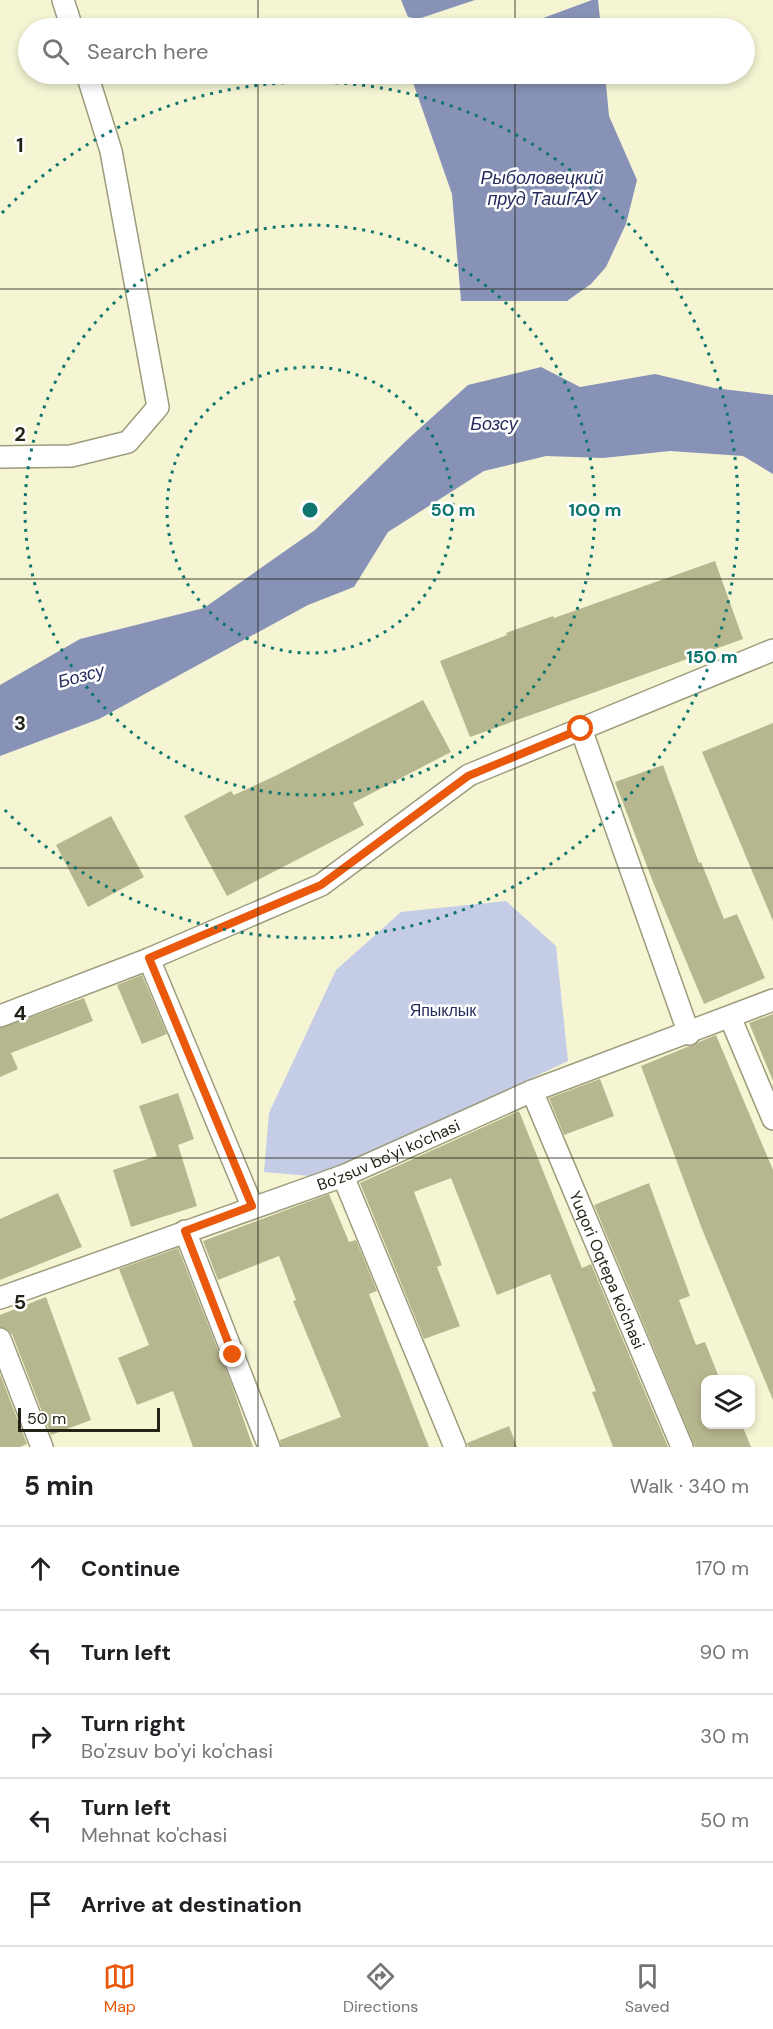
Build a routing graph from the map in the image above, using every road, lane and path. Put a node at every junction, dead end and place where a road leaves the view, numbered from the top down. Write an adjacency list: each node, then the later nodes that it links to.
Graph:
1 (63, 0): 2 (street)
2 (69, 18)
3 (90, 84): 4 (street)
4 (0, 457)
5 (773, 650): 6 (street)
6 (581, 729): 7 (street); 11 (street)
7 (149, 958): 9 (street); 15 (street)
8 (773, 1000): 10 (street, Bo'zsuv bo'yi ko'chasi)
9 (0, 1016)
10 (730, 1017): 11 (street, Bo'zsuv bo'yi ko'chasi); 13 (street)
11 (689, 1034): 12 (street, Bo'zsuv bo'yi ko'chasi)
12 (532, 1091): 14 (street, Bo'zsuv bo'yi ko'chasi); 22 (street, Yuqori Oqtepa ko'chasi)
13 (773, 1119)
14 (342, 1176): 15 (street, Bo'zsuv bo'yi ko'chasi); 21 (street)
15 (252, 1206): 16 (street, Bo'zsuv bo'yi ko'chasi)
16 (185, 1231): 17 (street, Bo'zsuv bo'yi ko'chasi); 20 (street)
17 (0, 1298)
18 (0, 1339): 19 (street)
19 (42, 1447)
20 (269, 1447)
21 (454, 1447)
22 (682, 1447)

